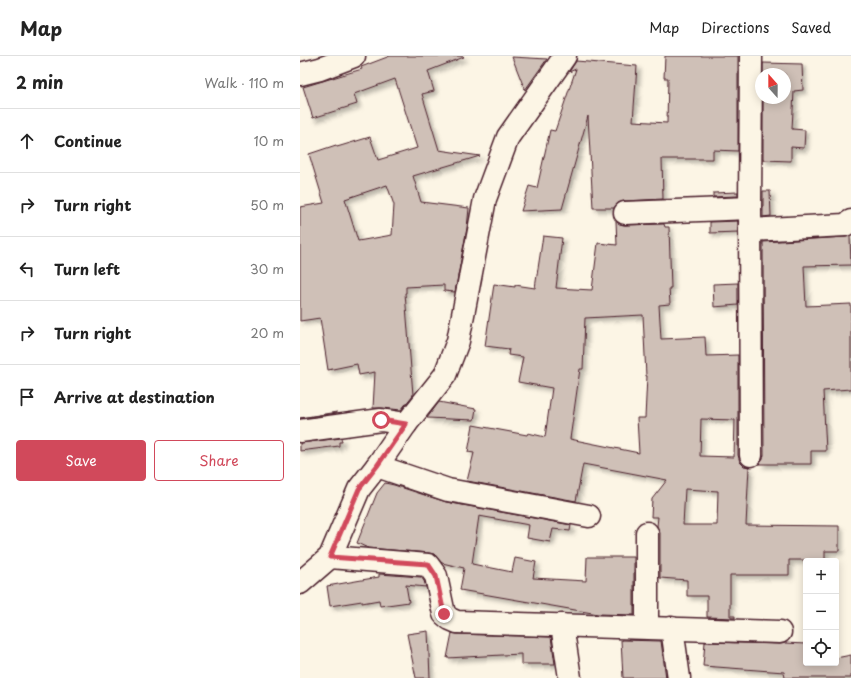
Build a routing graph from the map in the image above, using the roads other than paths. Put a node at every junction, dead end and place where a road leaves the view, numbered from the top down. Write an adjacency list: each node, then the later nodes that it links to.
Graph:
1 (354, 56): 4 (street)
2 (565, 56): 9 (street)
3 (752, 56): 5 (street)
4 (312, 66)
5 (750, 208): 6 (street); 8 (street)
6 (625, 213)
7 (851, 221): 8 (street)
8 (750, 230): 11 (street)
9 (406, 424): 10 (street); 12 (street)
10 (300, 431)
11 (751, 455)
12 (377, 466): 13 (street); 15 (street)
13 (589, 516)
14 (647, 533): 18 (street)
15 (330, 557): 16 (street); 17 (street)
16 (300, 583)
17 (562, 624): 18 (street); 21 (street)
18 (647, 627): 19 (street)
19 (672, 628): 20 (street); 22 (street)
20 (780, 632)
21 (570, 678)
22 (679, 678)

